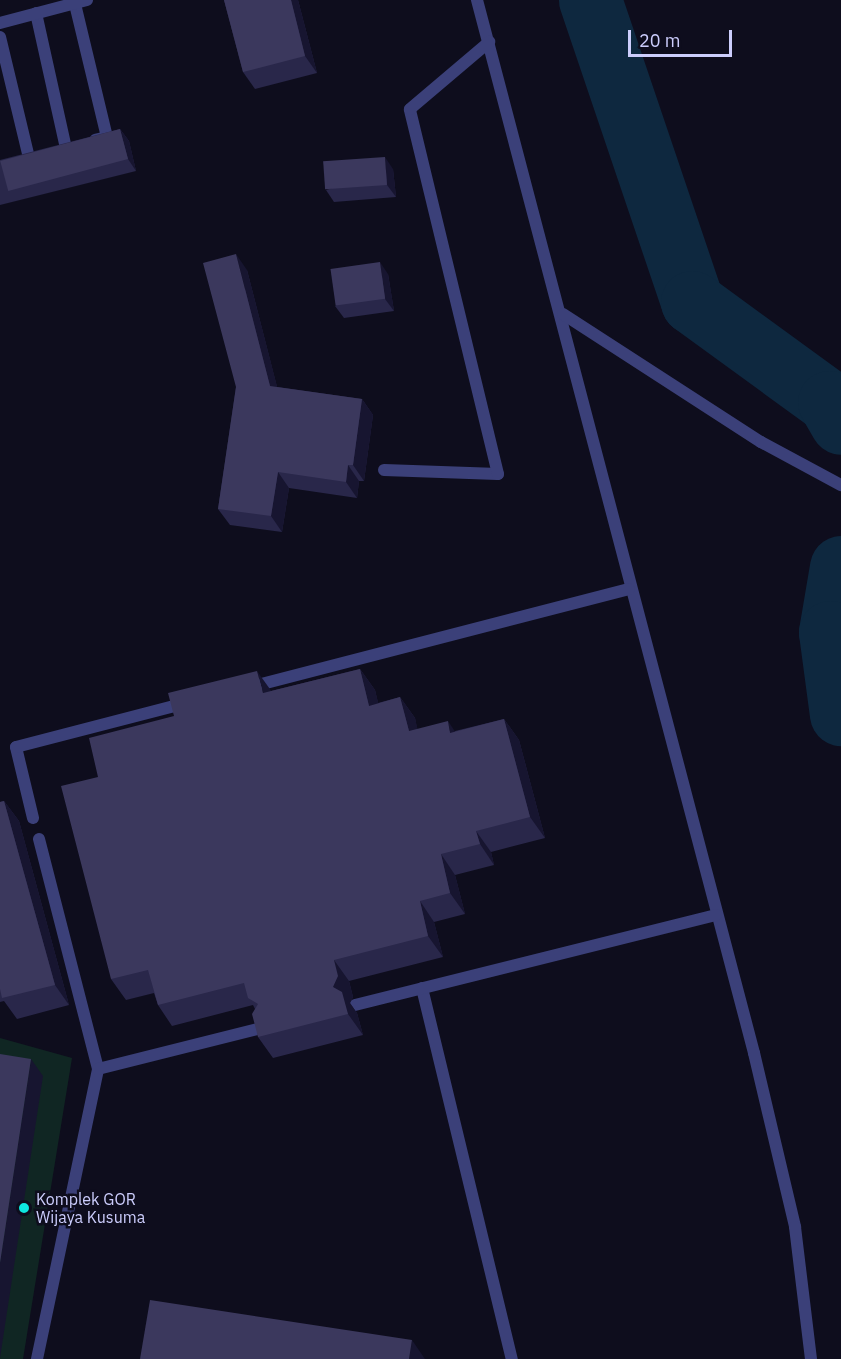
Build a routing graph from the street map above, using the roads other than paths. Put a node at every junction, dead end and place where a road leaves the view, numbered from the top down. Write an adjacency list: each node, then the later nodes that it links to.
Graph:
1 (477, 0): 6 (lane)
2 (81, 2): 3 (lane); 7 (lane)
3 (36, 14): 4 (lane); 7 (lane)
4 (0, 23)
5 (0, 37): 8 (lane)
6 (489, 42): 10 (lane); 11 (lane)
7 (66, 148): 8 (lane)
8 (29, 158): 9 (lane)
9 (10, 163)
10 (563, 314): 12 (lane); 13 (lane)
11 (384, 470)
12 (841, 485)
13 (629, 589): 14 (lane); 18 (lane)
14 (236, 690)
15 (201, 699): 16 (lane)
16 (33, 818)
17 (39, 839): 22 (lane)
18 (716, 915): 19 (lane); 25 (lane)
19 (422, 988): 20 (lane); 24 (lane)
20 (355, 1005)
21 (264, 1027): 22 (lane)
22 (98, 1069): 23 (lane)
23 (37, 1359)
24 (512, 1359)
25 (811, 1359)

